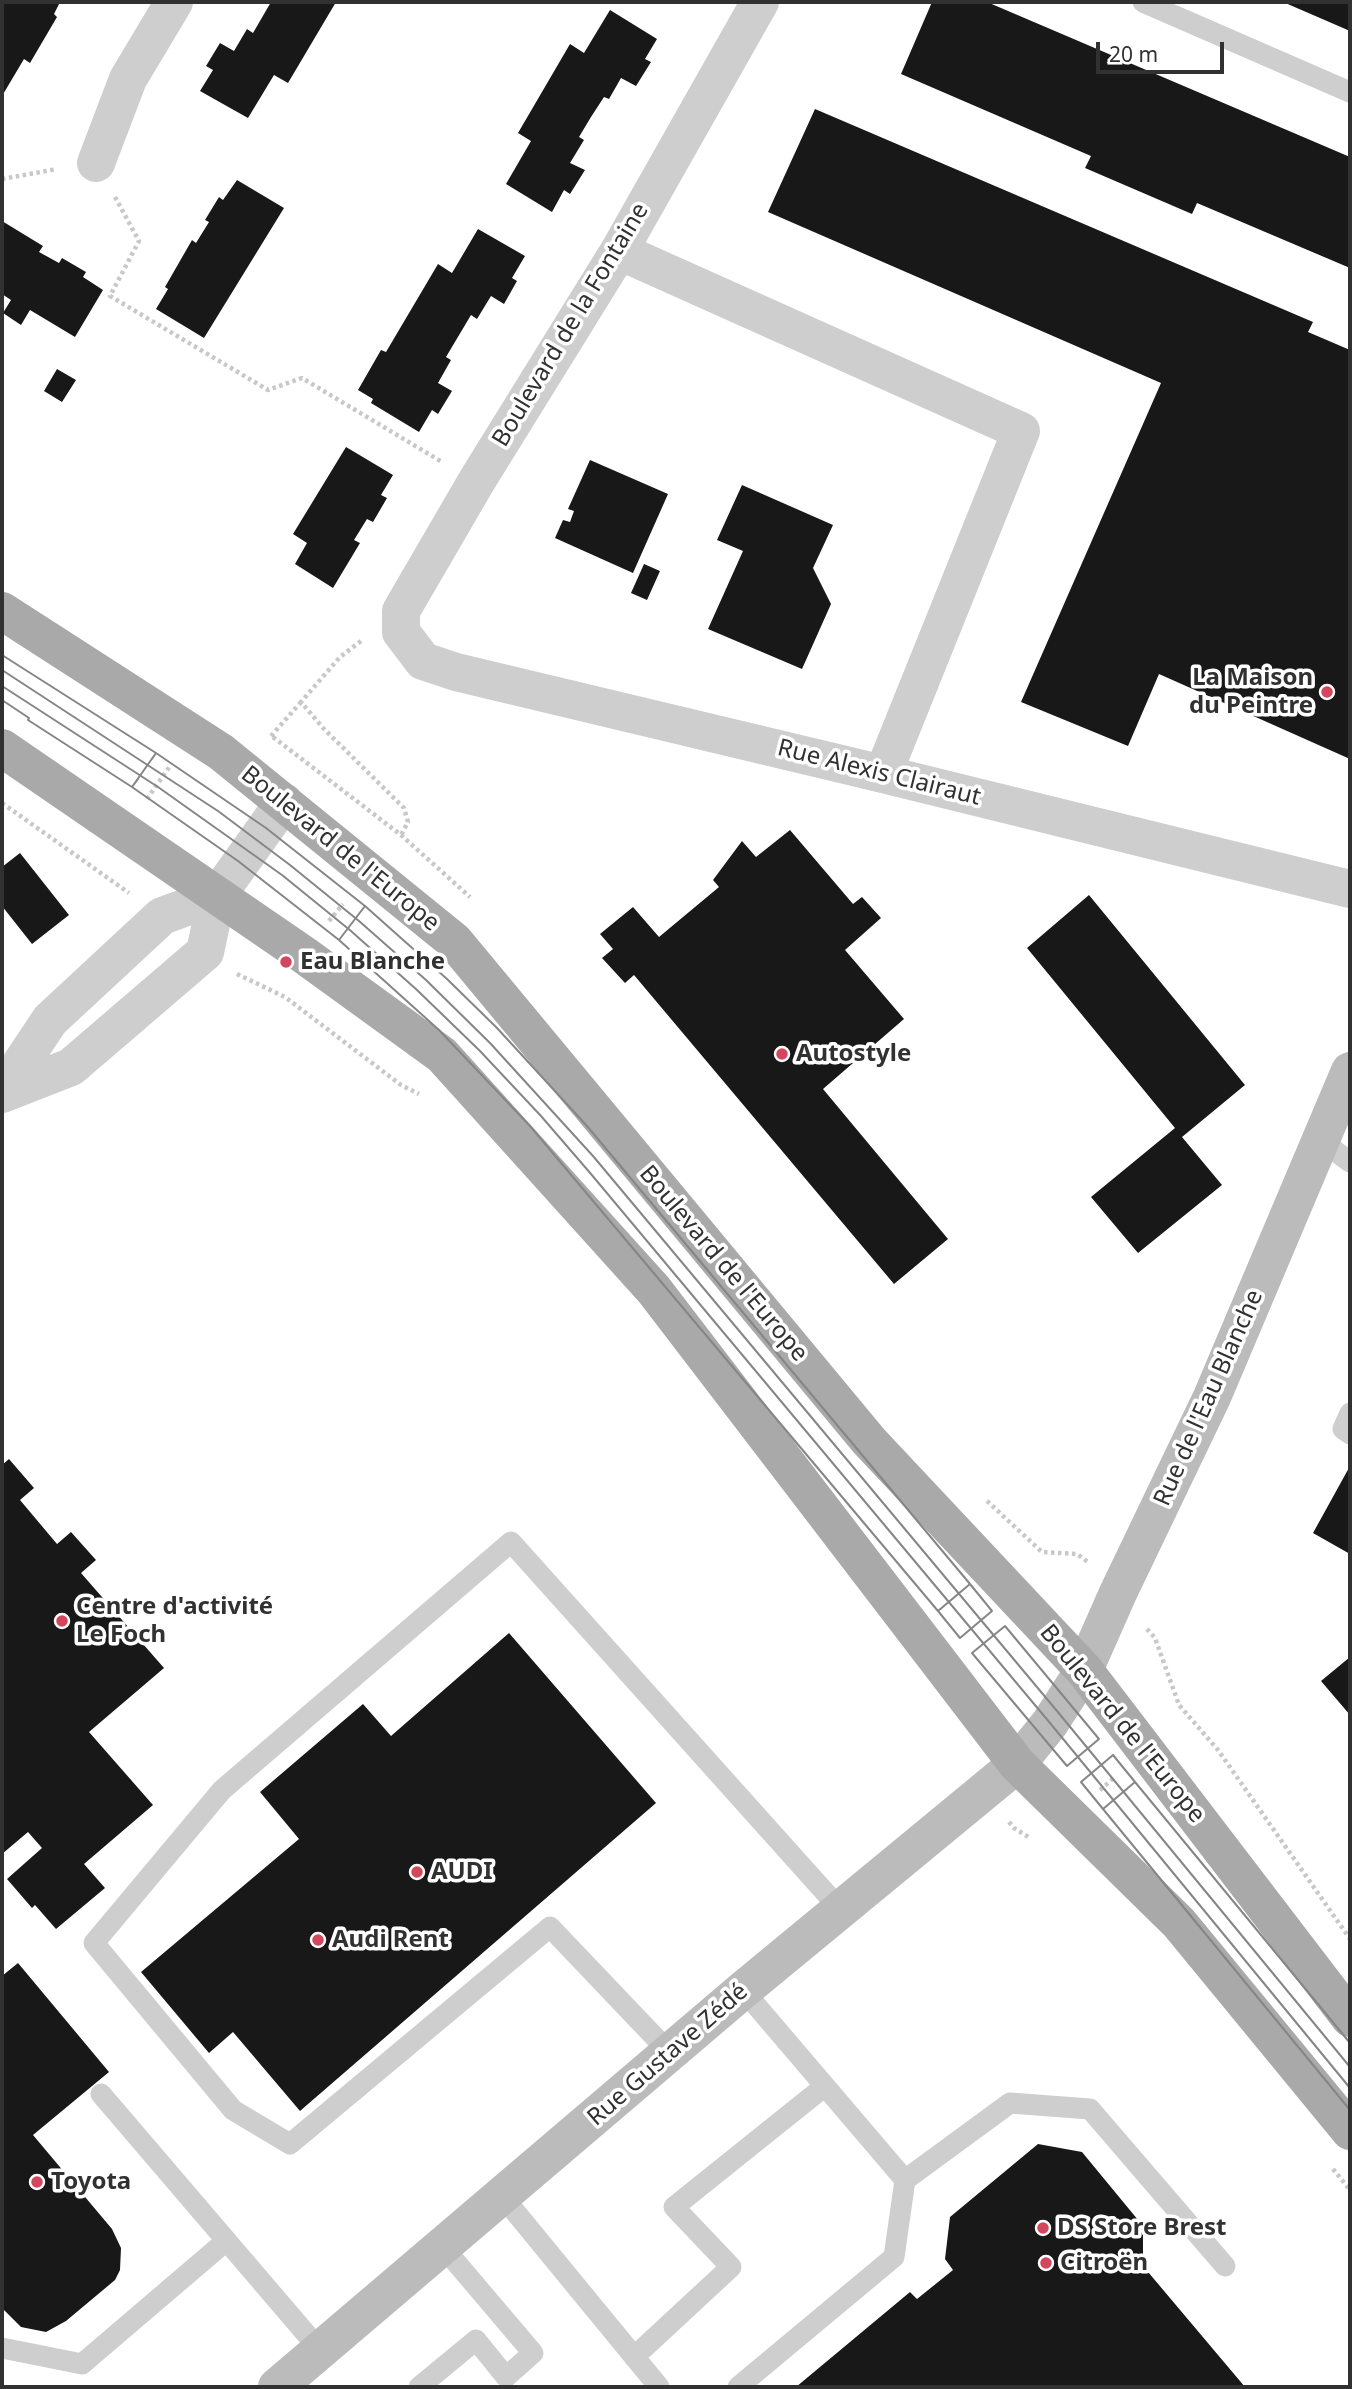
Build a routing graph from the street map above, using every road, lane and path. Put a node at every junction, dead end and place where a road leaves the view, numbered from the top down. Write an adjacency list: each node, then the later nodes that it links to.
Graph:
1 (174, 2): 5 (street)
2 (760, 2): 7 (street, Boulevard de la Fontaine)
3 (1143, 2): 4 (lane)
4 (1350, 92)
5 (96, 163): 6 (path); 8 (path)
6 (2, 179)
7 (619, 251): 8 (street, Boulevard de la Fontaine); 15 (street)
8 (476, 482): 10 (street, Boulevard de la Fontaine)
9 (2, 611): 12 (main road, Boulevard de l'Europe)
10 (401, 611): 11 (path); 15 (street, Rue Alexis Clairaut)
11 (301, 702): 13 (path); 20 (path)
12 (188, 731): 17 (main road, Boulevard de l'Europe); 18 (path)
13 (271, 736)
14 (2, 748): 18 (main road)
15 (883, 774): 21 (street, Rue Alexis Clairaut)
16 (2, 803): 19 (path)
17 (284, 803): 20 (main road, Boulevard de l'Europe); 22 (street)
18 (121, 830): 19 (path); 22 (main road)
19 (92, 868): 23 (path)
20 (369, 871): 25 (path); 34 (main road, Boulevard de l'Europe)
21 (1350, 889)
22 (216, 896): 23 (street); 24 (street); 25 (main road)
23 (162, 916): 28 (street)
24 (205, 952): 26 (path); 28 (street)
25 (304, 955): 26 (path); 37 (main road)
26 (285, 997): 29 (path)
27 (1350, 1071): 30 (street, Rue de l'Eau Blanche)
28 (2, 1093)
29 (422, 1096)
30 (1336, 1152): 35 (street, Rue de l'Eau Blanche)
31 (1350, 1413): 32 (lane)
32 (1350, 1434)
33 (1042, 1552): 34 (path)
34 (1001, 1581): 35 (main road, Boulevard de l'Europe)
35 (1084, 1671): 36 (street, Rue de l'Eau Blanche); 40 (main road, Boulevard de l'Europe)
36 (1054, 1717): 37 (street, Rue Gustave Zédé)
37 (1017, 1764): 38 (street, Rue Gustave Zédé); 44 (main road)
38 (841, 1910): 39 (street, Rue Gustave Zédé); 41 (lane)
39 (743, 1990): 41 (street, Rue Gustave Zédé); 42 (lane)
40 (1350, 2018)
41 (670, 2053): 46 (street, Rue Gustave Zédé)
42 (825, 2086): 45 (lane); 51 (lane)
43 (101, 2094): 47 (lane)
44 (1350, 2131)
45 (905, 2180): 49 (lane); 55 (lane)
46 (503, 2197): 48 (street, Rue Gustave Zédé); 51 (lane)
47 (226, 2241): 50 (lane); 52 (lane)
48 (443, 2248): 52 (street, Rue Gustave Zédé); 53 (lane)
49 (1225, 2266)
50 (2, 2348)
51 (634, 2357): 54 (lane)
52 (300, 2374)
53 (419, 2387)
54 (659, 2387)
55 (738, 2387)

